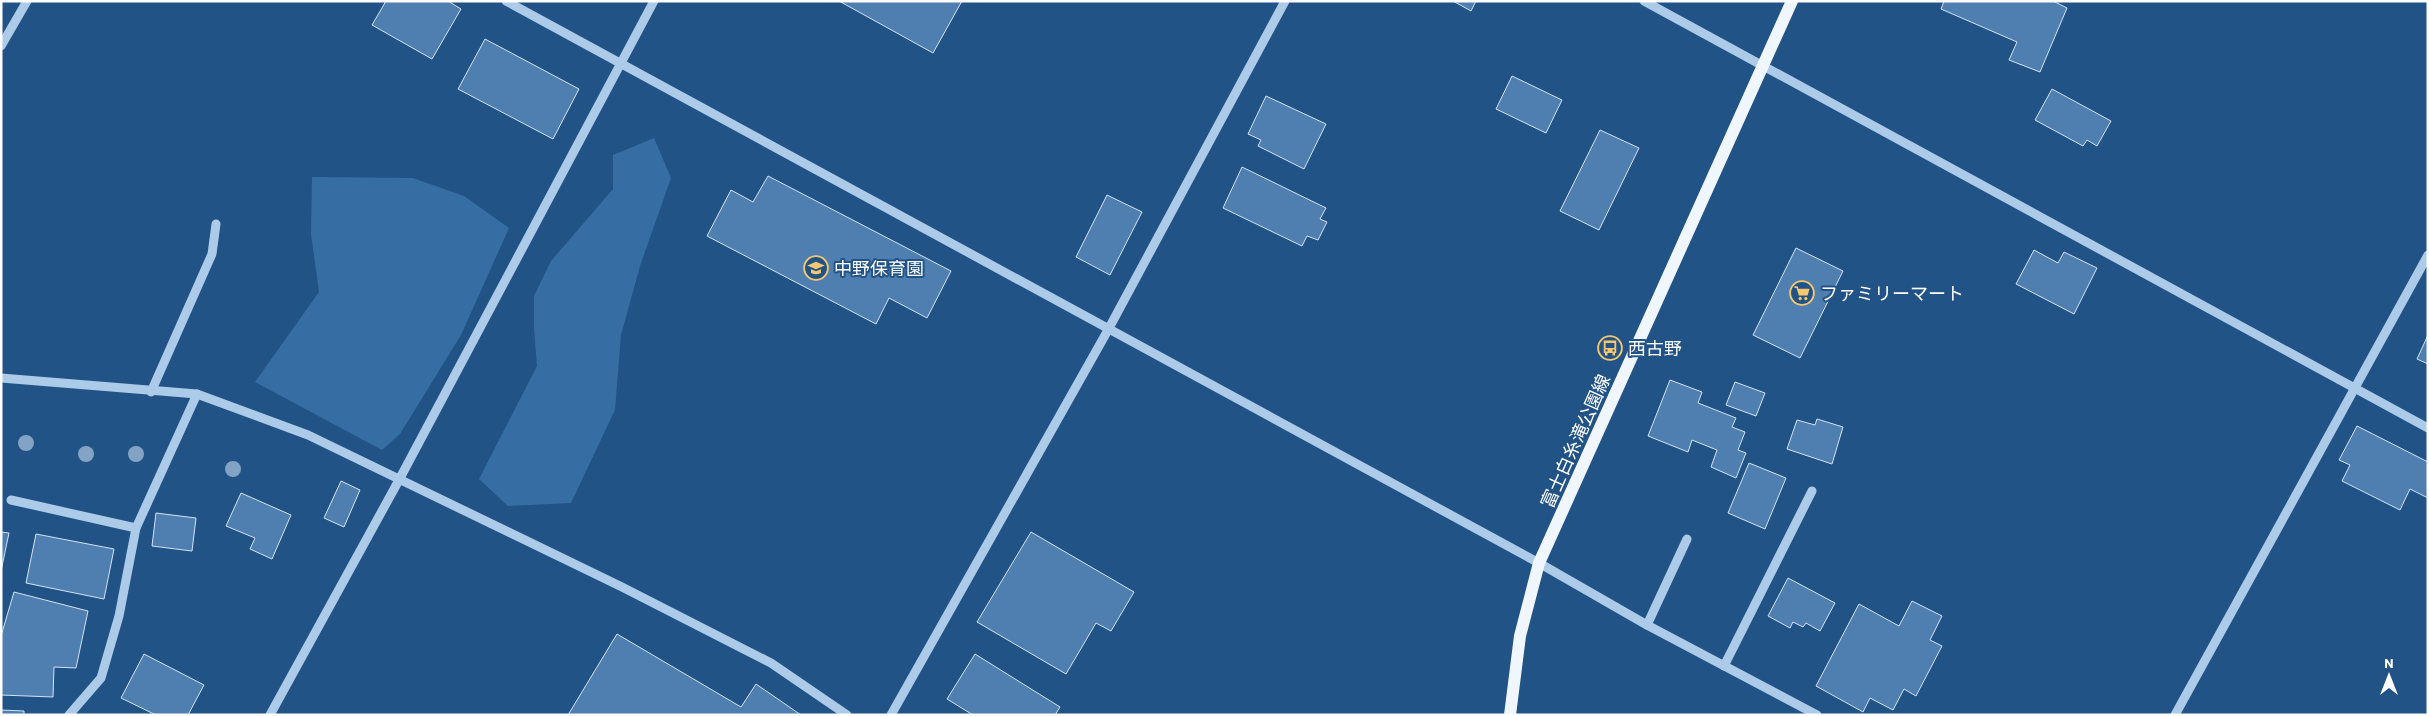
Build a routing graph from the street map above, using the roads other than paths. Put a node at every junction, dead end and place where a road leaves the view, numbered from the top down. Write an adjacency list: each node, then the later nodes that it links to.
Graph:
1 (27, 1): 7 (street)
2 (506, 1): 8 (street)
3 (654, 1): 8 (street)
4 (1285, 1): 12 (street)
5 (1644, 1): 9 (street)
6 (1792, 1): 9 (main road, 富士白糸滝公園線)
7 (1, 46)
8 (620, 65): 12 (street); 18 (street)
9 (1762, 67): 14 (street); 23 (main road, 富士白糸滝公園線)
10 (216, 224): 15 (street)
11 (2428, 255): 14 (street)
12 (1108, 330): 23 (street); 29 (street)
13 (1, 378): 15 (street)
14 (2356, 388): 17 (street); 32 (street)
15 (151, 392): 16 (street)
16 (197, 394): 18 (street); 21 (street)
17 (2428, 428)
18 (399, 480): 27 (street); 28 (street)
19 (1812, 491): 25 (street)
20 (11, 500): 21 (street)
21 (136, 528): 26 (street)
22 (1687, 539): 24 (street)
23 (1539, 562): 24 (street); 30 (main road, 富士白糸滝公園線)
24 (1647, 625): 25 (street)
25 (1724, 666): 31 (street)
26 (69, 715)
27 (270, 715)
28 (848, 715)
29 (891, 715)
30 (1510, 715)
31 (1817, 715)
32 (2175, 715)

